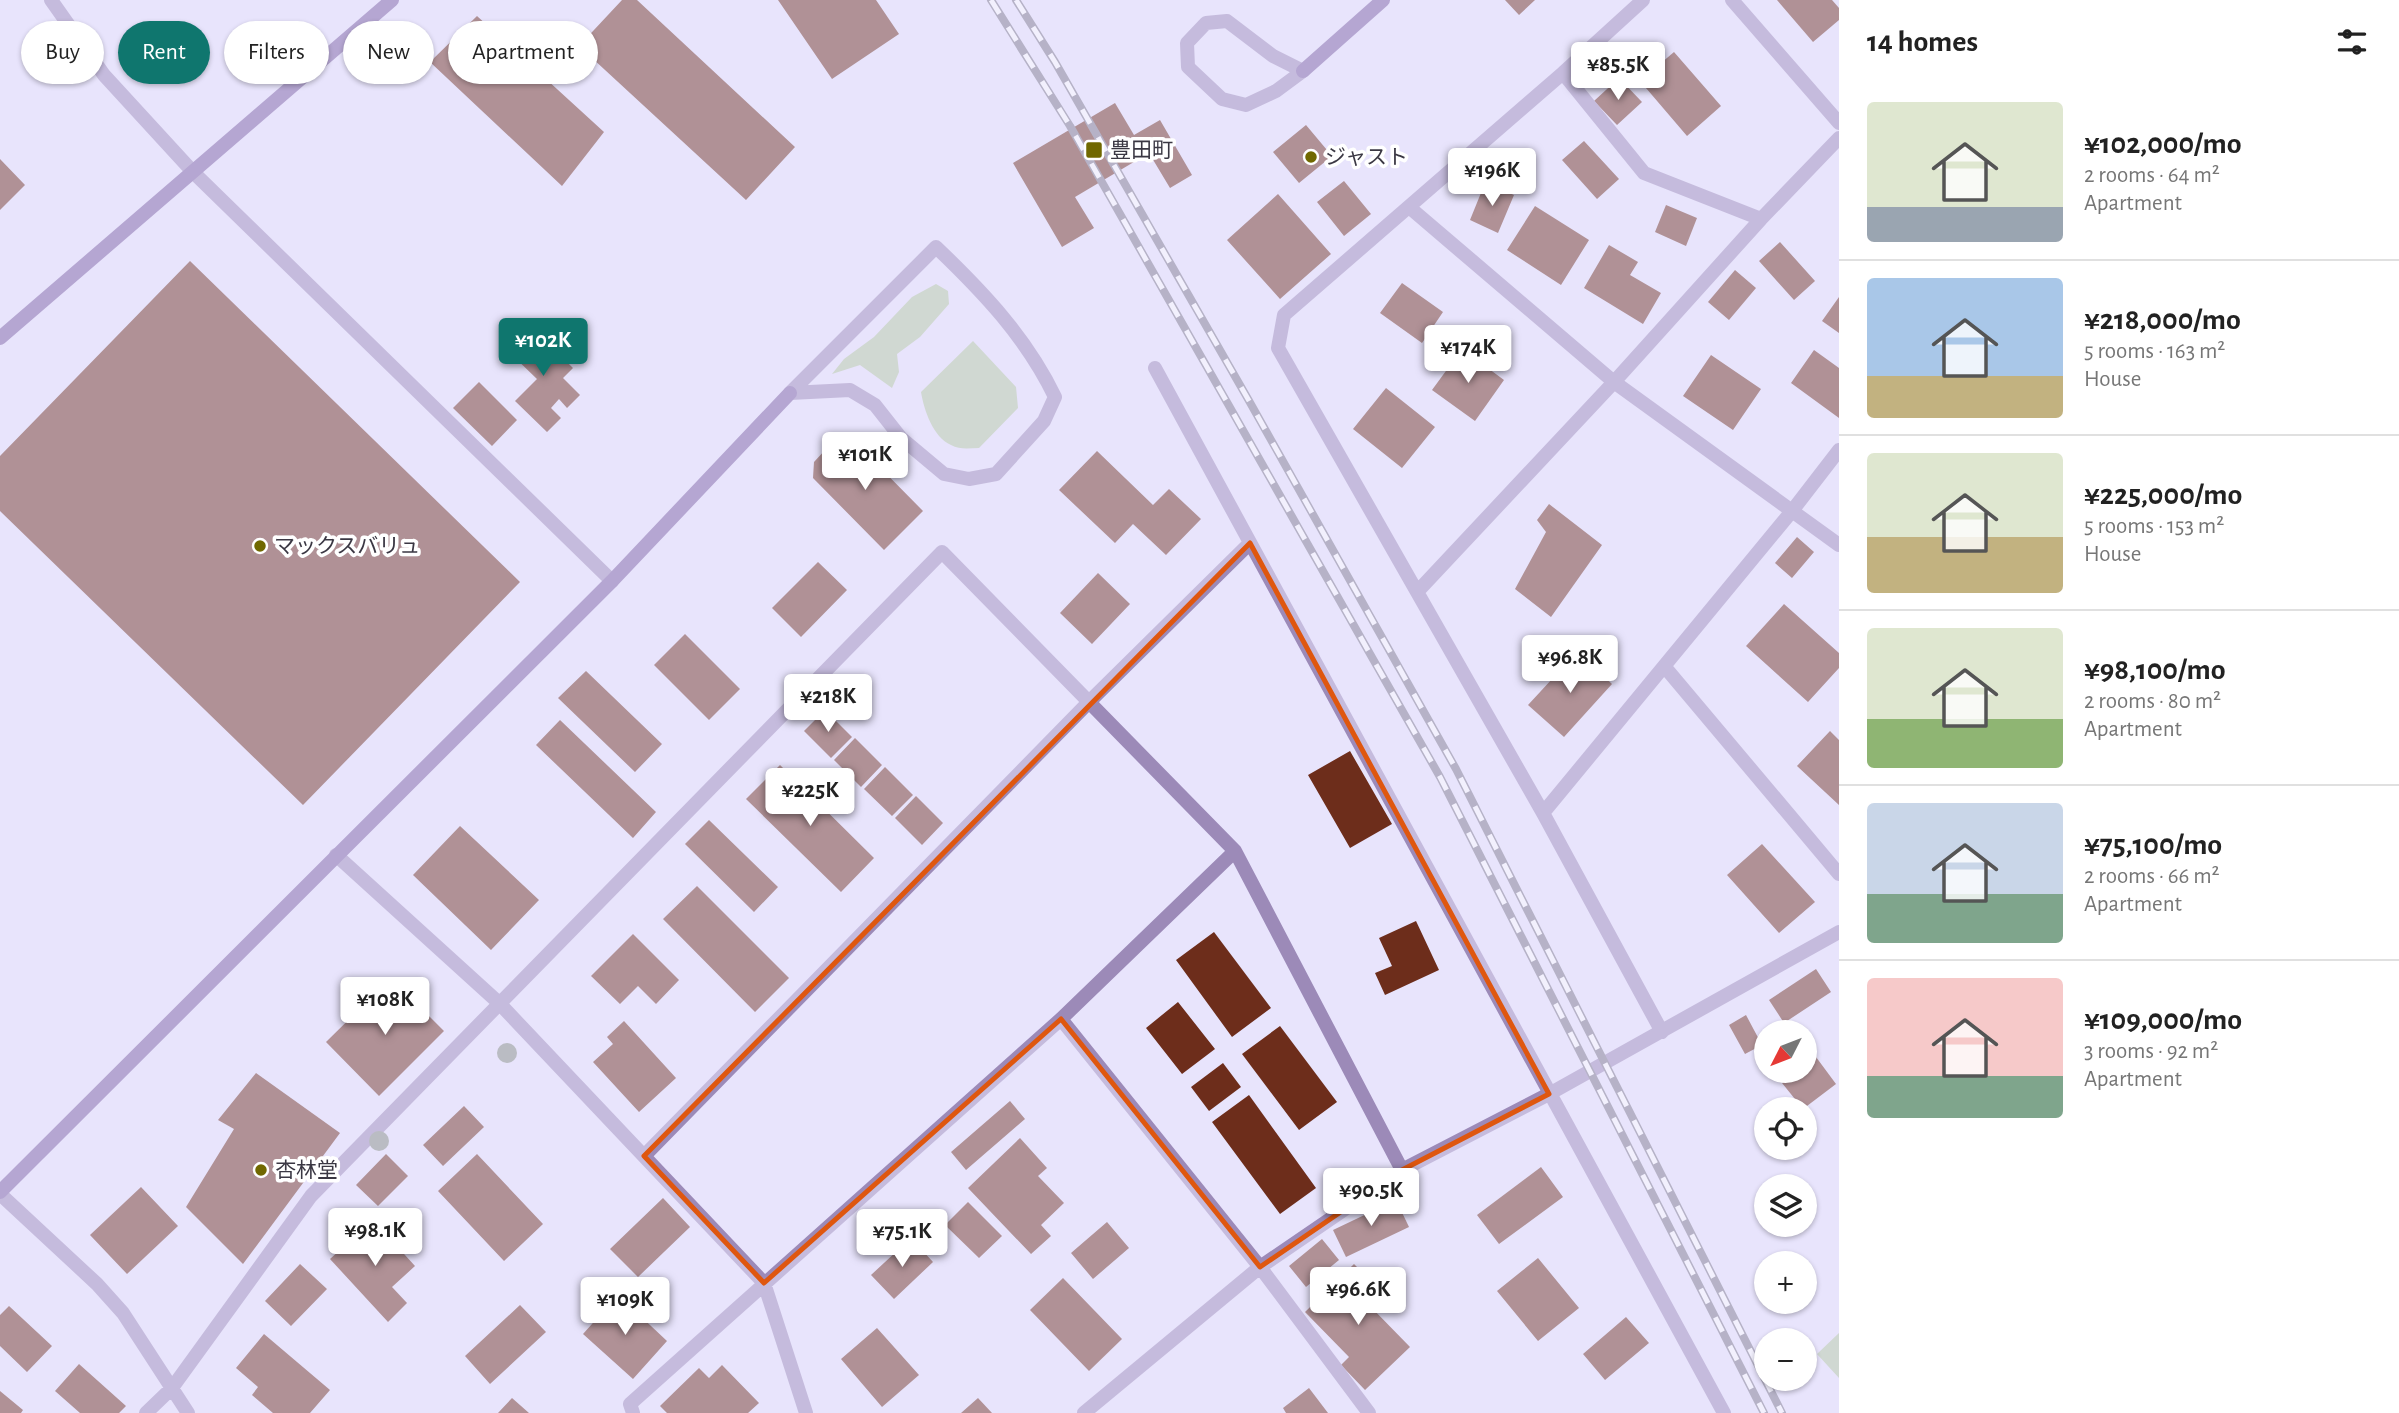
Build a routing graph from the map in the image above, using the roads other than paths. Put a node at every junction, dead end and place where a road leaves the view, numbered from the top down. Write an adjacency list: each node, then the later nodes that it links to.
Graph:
1 (51, 0): 10 (street)
2 (392, 0): 10 (street)
3 (1383, 0): 6 (street)
4 (1643, 0): 7 (street)
5 (1731, 0): 8 (street)
6 (1303, 71): 6 (street)
7 (1563, 73): 11 (street); 12 (street)
8 (1839, 123)
9 (1839, 138): 12 (street)
10 (193, 172): 13 (street); 21 (street)
11 (1409, 207): 15 (street); 22 (street)
12 (1761, 219): 15 (street)
13 (0, 338)
14 (1155, 369): 19 (street)
15 (1614, 382): 18 (street); 22 (street)
16 (790, 393): 16 (street); 21 (street)
17 (1839, 450): 18 (street)
18 (1792, 511): 20 (street); 23 (street)
19 (1250, 543): 24 (street); 33 (street)
20 (1839, 545)
21 (612, 581): 27 (street)
22 (1418, 591): 25 (street)
23 (1664, 666): 25 (street); 28 (street)
24 (1089, 702): 26 (street); 30 (street); 34 (street)
25 (1543, 813): 32 (street)
26 (1235, 851): 31 (street); 35 (street)
27 (336, 855): 30 (street); 36 (street)
28 (1839, 874)
29 (1839, 932): 32 (street)
30 (499, 1003): 34 (street); 39 (street)
31 (1061, 1019): 37 (street); 38 (street)
32 (1662, 1032): 33 (street)
33 (1549, 1094): 35 (street); 46 (street)
34 (644, 1156): 38 (street)
35 (1402, 1170): 37 (street)
36 (0, 1193): 39 (street)
37 (1260, 1267): 44 (street); 45 (street)
38 (764, 1283): 42 (street); 43 (street)
39 (172, 1388): 40 (street); 41 (street)
40 (146, 1413)
41 (188, 1413)
42 (633, 1413)
43 (806, 1413)
44 (1084, 1413)
45 (1369, 1413)
46 (1724, 1413)

